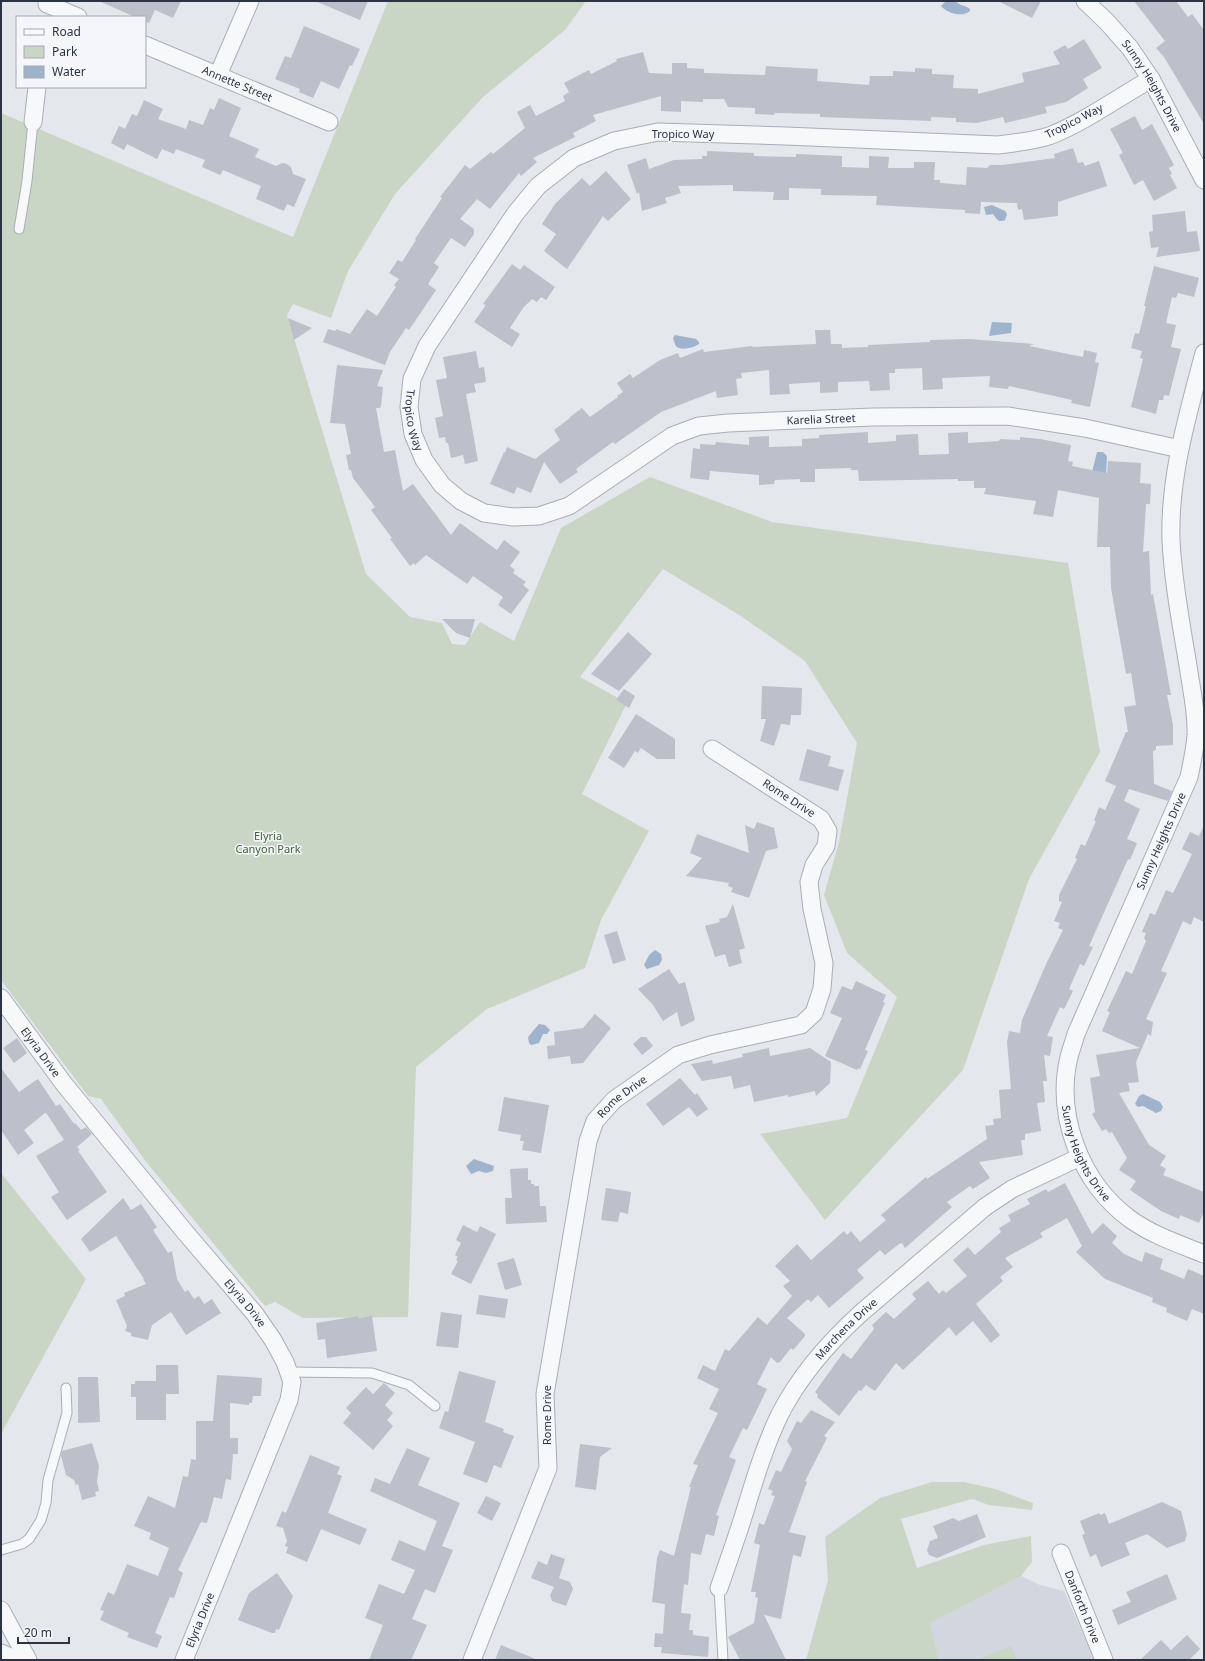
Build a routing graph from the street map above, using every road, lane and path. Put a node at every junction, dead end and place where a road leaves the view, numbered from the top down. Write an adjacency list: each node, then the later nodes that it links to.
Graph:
1 (250, 1): 6 (street)
2 (1085, 1): 7 (street, Sunny Heights Drive)
3 (46, 7): 4 (street)
4 (75, 16)
5 (146, 45): 6 (street, Annette Street)
6 (218, 75): 10 (street, Annette Street)
7 (1150, 79): 11 (street, Sunny Heights Drive); 15 (street, Tropico Way)
8 (37, 88): 9 (street)
9 (33, 122): 12 (lane)
10 (329, 122)
11 (1204, 180)
12 (19, 229)
13 (1204, 353): 14 (street, Sunny Heights Drive)
14 (1180, 449): 15 (street, Karelia Street); 18 (street, Sunny Heights Drive)
15 (484, 513)
16 (712, 749): 31 (street, Rome Drive)
17 (1, 998): 20 (street, Elyria Drive)
18 (1080, 1157): 19 (street, Sunny Heights Drive); 25 (street, Marchena Drive)
19 (1204, 1254)
20 (288, 1372): 22 (lane); 30 (street, Elyria Drive)
21 (66, 1388): 23 (lane)
22 (435, 1406)
23 (1, 1550)
24 (1061, 1553): 33 (street, Danforth Drive)
25 (719, 1588): 32 (lane)
26 (1, 1610): 29 (street)
27 (1, 1653): 28 (street)
28 (17, 1660)
29 (28, 1660)
30 (184, 1660)
31 (472, 1660)
32 (723, 1660)
33 (1104, 1660)

